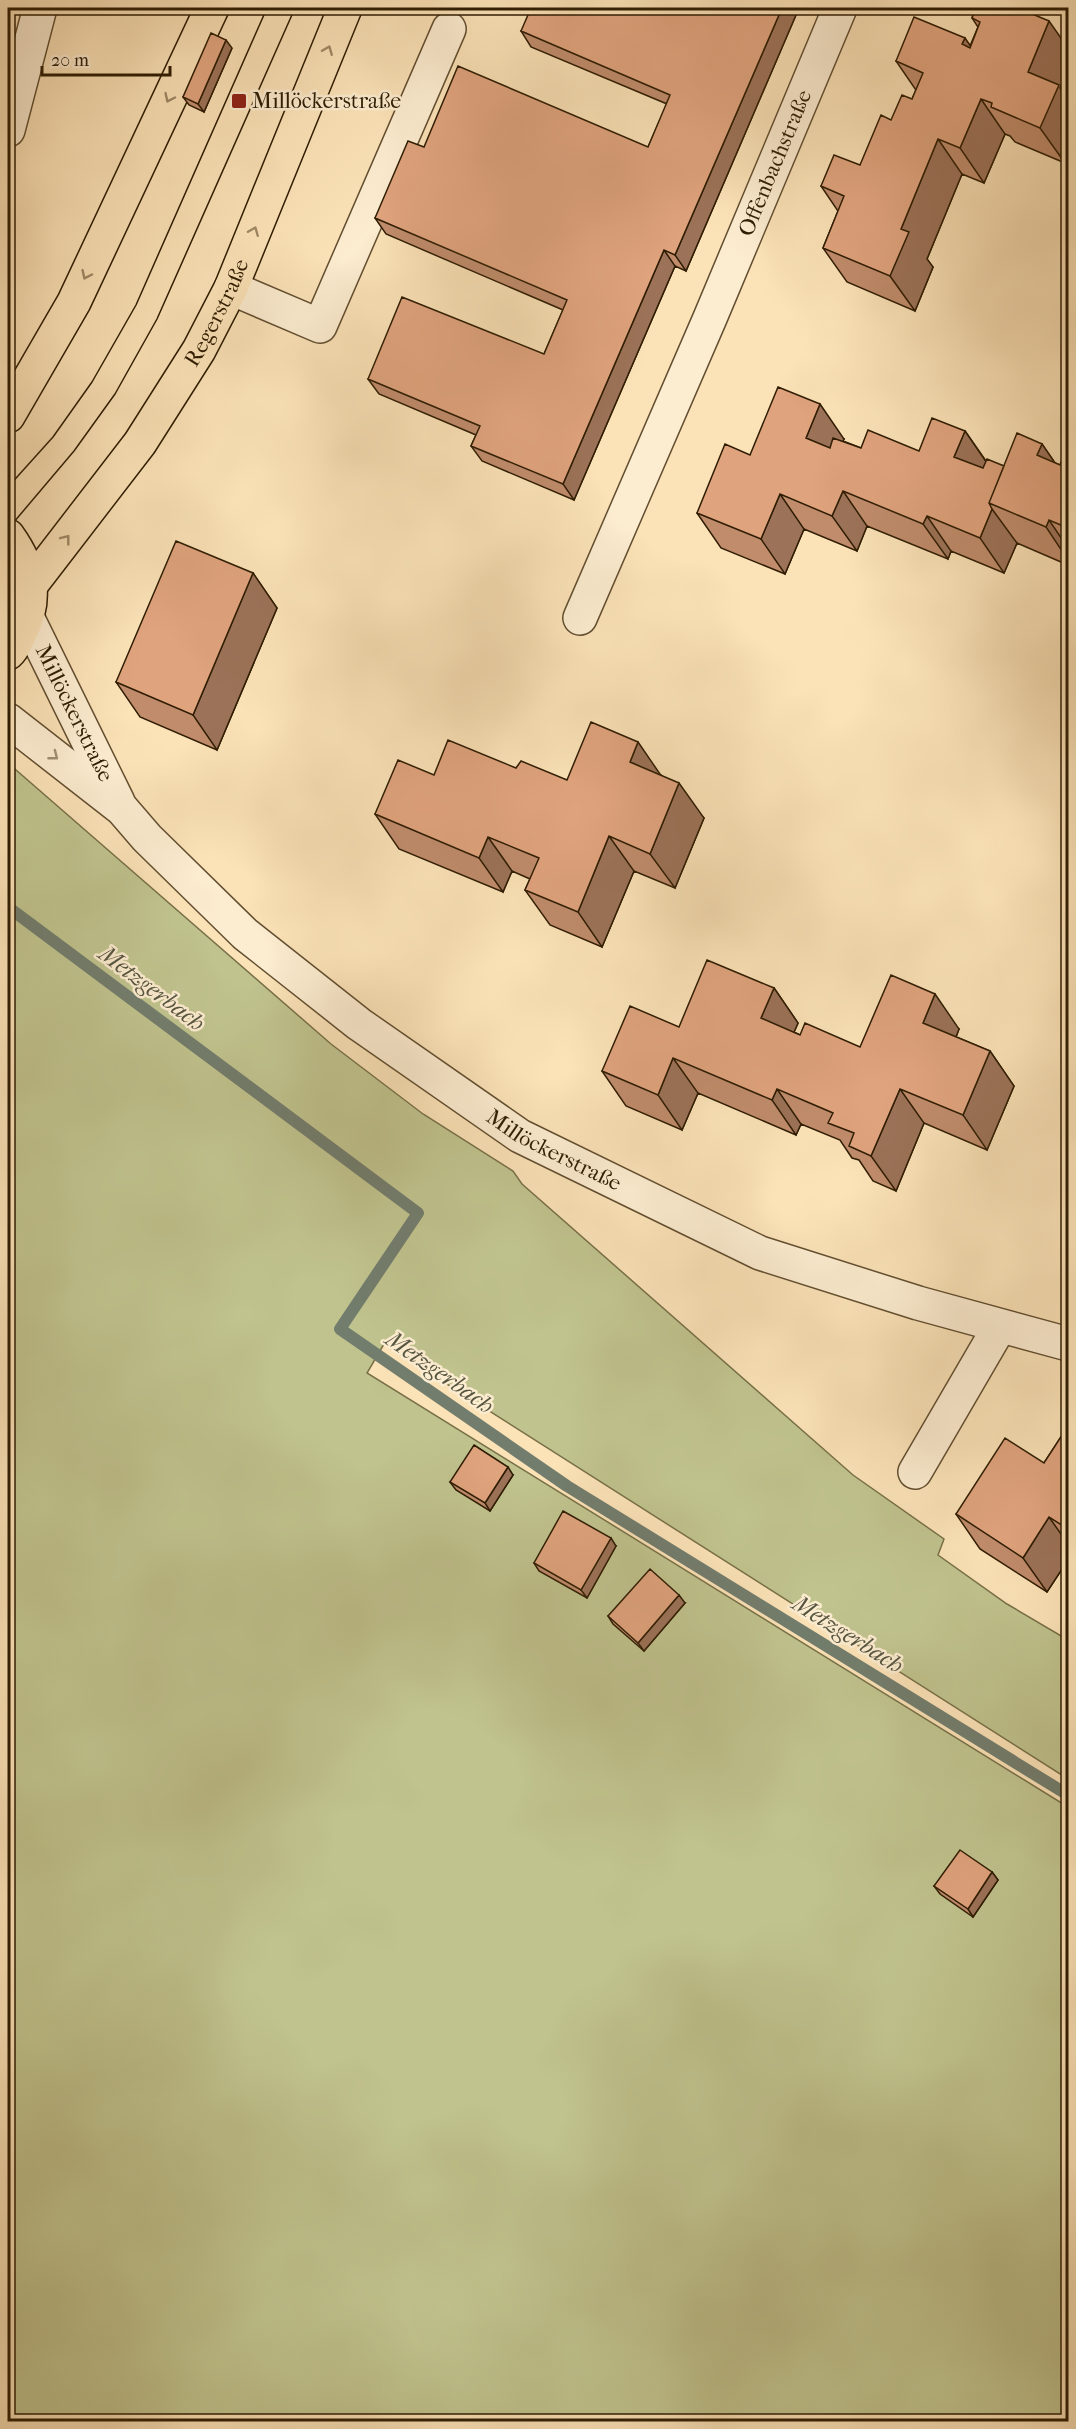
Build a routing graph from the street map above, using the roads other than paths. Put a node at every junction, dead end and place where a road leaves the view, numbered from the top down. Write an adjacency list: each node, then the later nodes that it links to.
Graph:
1 (40, 8): 6 (street)
2 (212, 8): 8 (main road, one-way to 8)
3 (345, 8): 7 (main road, Regerstraße, one-way to 3)
4 (840, 8): 11 (street, Offenbachstraße)
5 (449, 29): 7 (street)
6 (8, 130)
7 (231, 288): 10 (main road, Regerstraße, one-way to 7)
8 (8, 416)
9 (8, 536): 10 (main road)
10 (30, 586): 12 (main road)
11 (580, 618)
12 (28, 619): 13 (main road); 15 (street, Millöckerstraße)
13 (8, 653)
14 (8, 720): 15 (street, Millöckerstraße, one-way to 15)
15 (122, 809): 16 (street, Millöckerstraße)
16 (1000, 1326): 17 (street, Millöckerstraße); 18 (street)
17 (1068, 1344)
18 (915, 1472)

